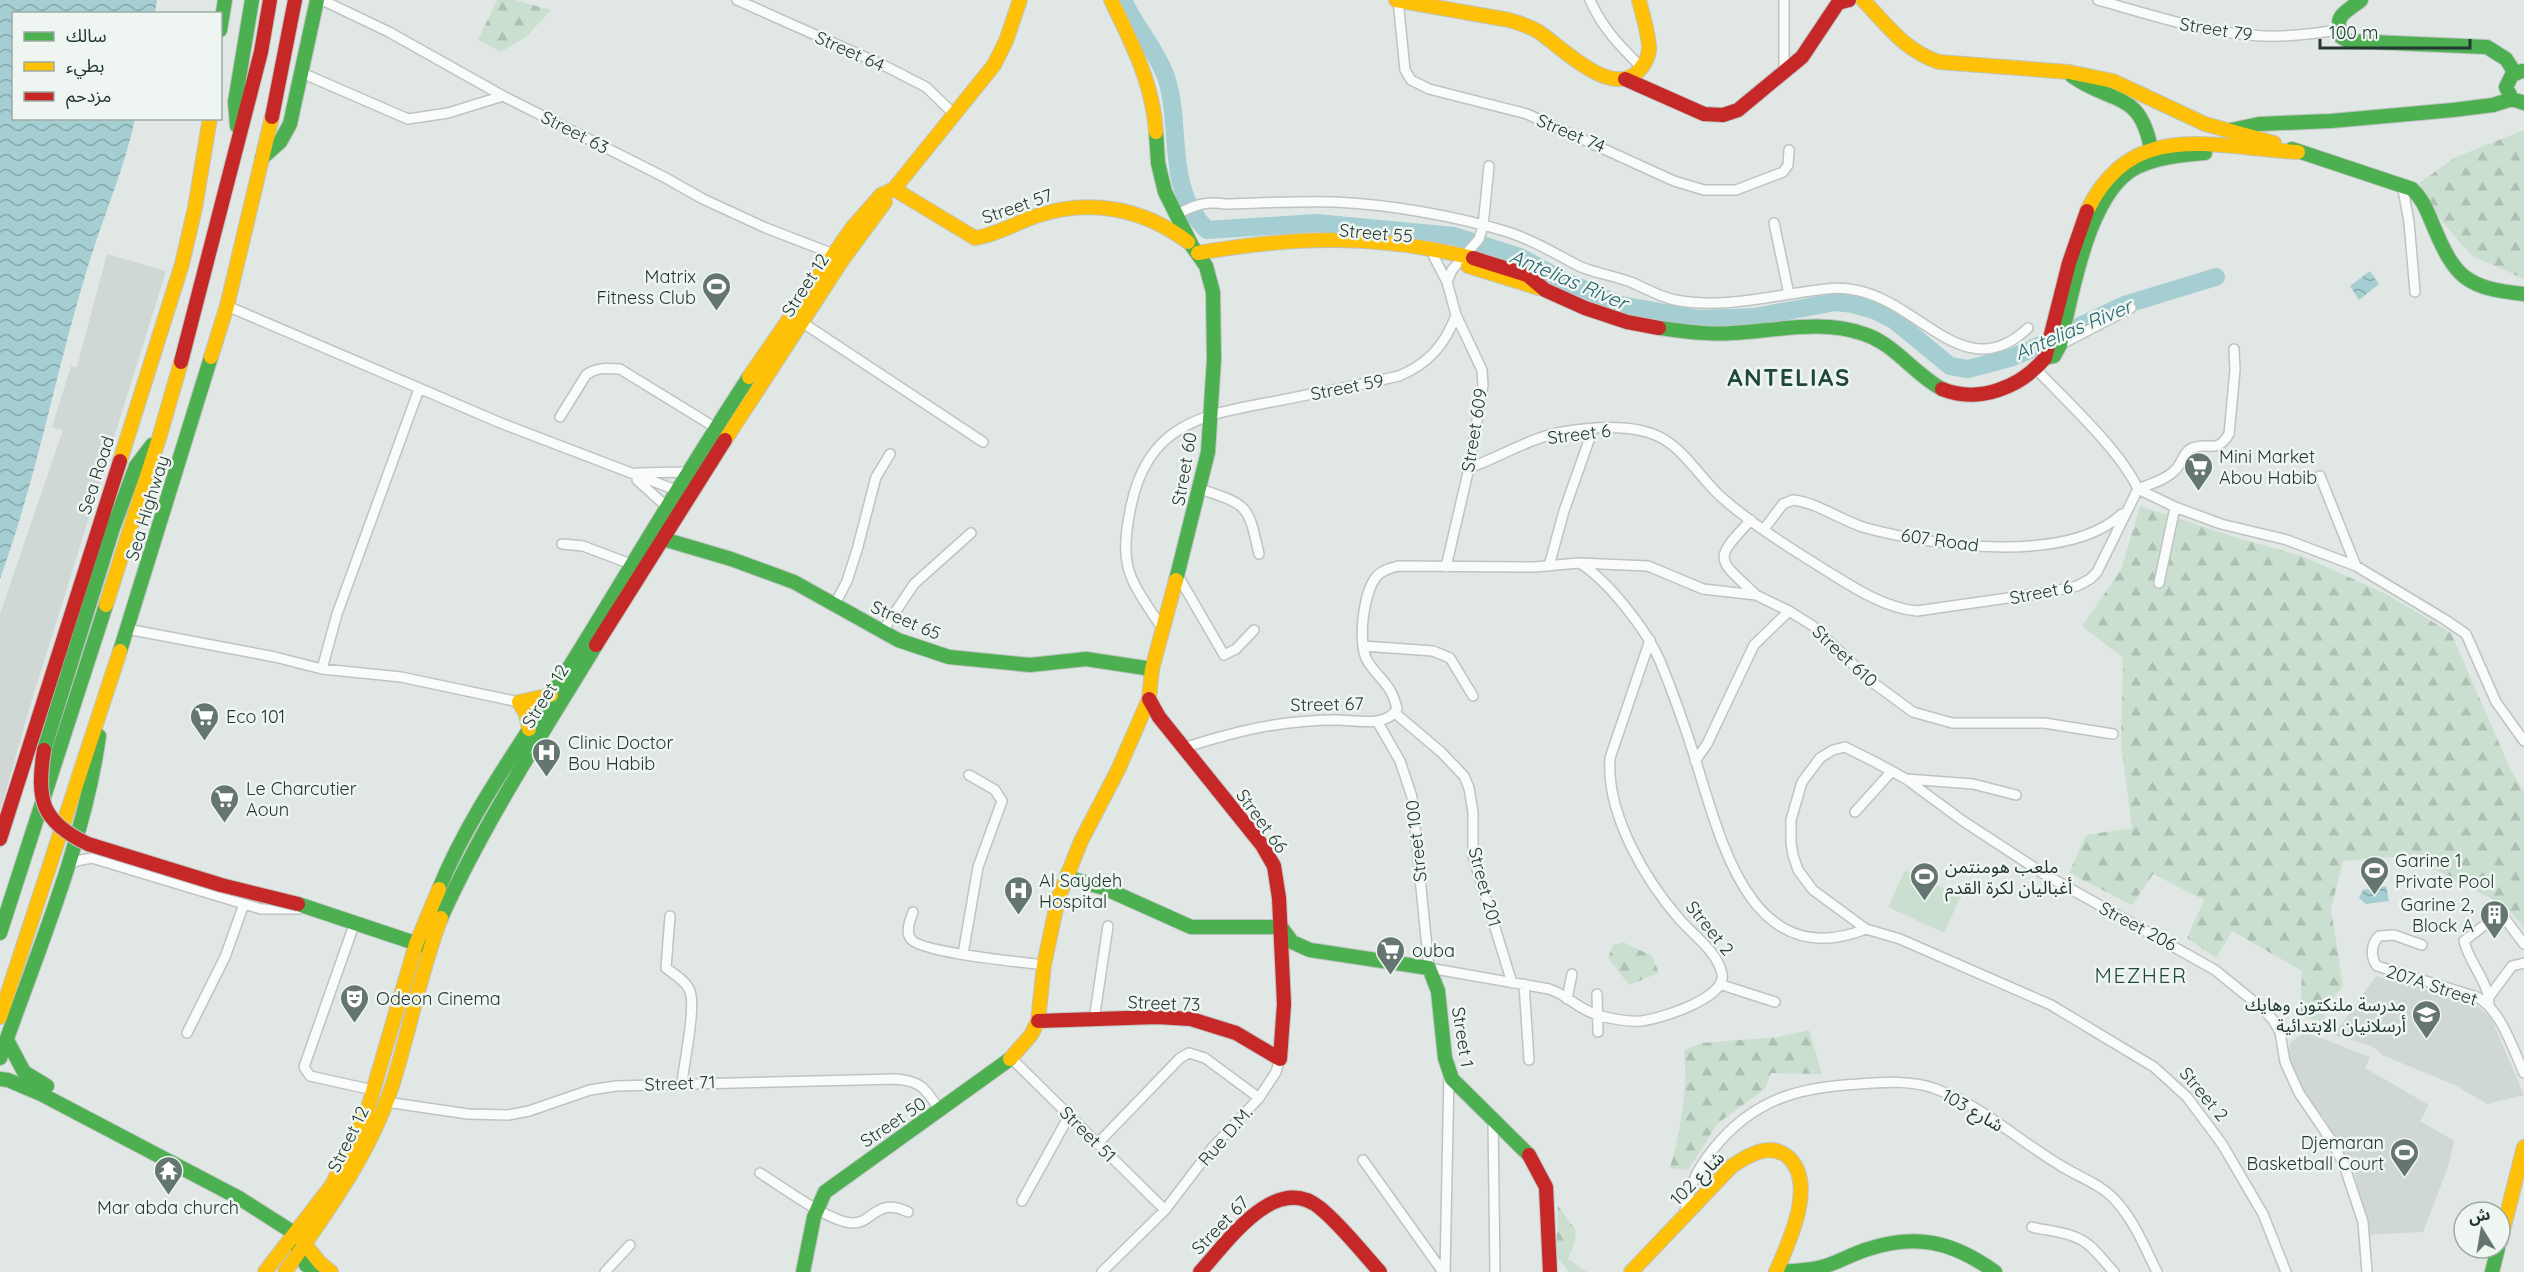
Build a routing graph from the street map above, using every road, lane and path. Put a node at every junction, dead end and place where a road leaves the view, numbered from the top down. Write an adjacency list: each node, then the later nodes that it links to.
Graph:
1 (252, 0): 33 (main road)
2 (270, 0): 33 (main road, Sea Highway)
3 (295, 0): 38 (main road, Sea Highway)
4 (317, 0): 25 (main road)
5 (322, 0): 28 (street, Street 63)
6 (737, 0): 30 (street, Street 64)
7 (1020, 0): 30 (main road, Street 12)
8 (1112, 0): 42 (main road)
9 (1397, 0): 19 (main road); 36 (street, Street 74)
10 (1475, 0): 19 (street)
11 (1590, 0): 22 (street)
12 (1639, 0): 22 (main road)
13 (1784, 0): 26 (street)
14 (1863, 0): 23 (main road)
15 (2098, 0): 21 (street, Street 79)
16 (2361, 0): 21 (main road)
17 (1842, 1): 26 (main road)
18 (227, 3): 20 (main road)
19 (1476, 15): 27 (main road)
20 (222, 22)
21 (2338, 30): 24 (main road)
22 (1642, 69): 27 (main road)
23 (2068, 72): 32 (main road); 35 (main road)
24 (2520, 72): 29 (main road)
25 (302, 73): 28 (street); 38 (main road)
26 (1784, 74): 27 (main road)
27 (1625, 80)
28 (503, 96): 47 (street, Street 63)
29 (2518, 101): 32 (main road)
30 (955, 115): 41 (main road, Street 12)
31 (210, 120): 121 (main road, Sea Road)
32 (2226, 131): 37 (main road)
33 (238, 142): 66 (main road, Sea Highway)
34 (2224, 147): 35 (main road); 37 (main road); 60 (main road)
35 (2151, 149): 60 (main road)
36 (1789, 150)
37 (2298, 152): 40 (main road)
38 (262, 158): 54 (main road, Sea Highway)
39 (1488, 166): 45 (street)
40 (2402, 184): 51 (street); 53 (main road)
41 (891, 190): 43 (main road, Street 57); 47 (main road, Street 12)
42 (1177, 210): 43 (main road); 45 (street); 46 (main road)
43 (1152, 220): 46 (main road, Street 57)
44 (1774, 223): 52 (street)
45 (1483, 226): 49 (street); 52 (street)
46 (1197, 253): 48 (main road, Street 55); 49 (main road); 62 (main road, Street 60)
47 (838, 257): 57 (main road, Street 12)
48 (1434, 257): 49 (main road, Street 55); 50 (street, Street 609)
49 (1465, 257): 50 (street); 60 (main road, Street 55)
50 (1447, 282): 56 (street, Street 609)
51 (2415, 292)
52 (1789, 294): 58 (street)
53 (2524, 294)
54 (226, 306): 61 (street); 96 (main road, Sea Highway)
55 (2131, 308): 60 (street)
56 (1455, 315): 62 (street, Street 59); 69 (street, Street 609)
57 (796, 318): 64 (main road, Street 12); 67 (street); 75 (main road, Street 12)
58 (2028, 328)
59 (2234, 349): 74 (street)
60 (2050, 352): 74 (street)
61 (419, 388): 70 (street); 101 (street)
62 (1211, 414): 73 (main road, Street 60); 95 (street, Street 59)
63 (560, 417): 64 (street)
64 (716, 428): 71 (main road, Street 12)
65 (1593, 429): 69 (street, Street 6); 79 (street, Street 6); 86 (street)
66 (160, 435): 126 (main road, bridge); 133 (main road, Sea Highway)
67 (982, 442)
68 (890, 454): 93 (street)
69 (1469, 468): 89 (street, Street 609)
70 (629, 472): 71 (street); 75 (street); 76 (street)
71 (687, 472): 75 (main road, Street 12)
72 (2320, 476): 87 (street)
73 (1200, 489): 84 (street); 90 (main road, Street 60)
74 (2138, 489): 77 (street); 78 (street, Street 6)
75 (683, 493): 76 (main road, Street 12); 82 (main road, Street 12)
76 (667, 507): 82 (main road, Street 12)
77 (2175, 507): 87 (street); 91 (street)
78 (2126, 510): 80 (street, 607 Road); 80 (street, Street 6)
79 (1751, 520): 80 (street, Street 6); 92 (street)
80 (1764, 529)
81 (971, 533): 98 (street)
82 (656, 538): 88 (main road, Street 12); 93 (main road, Street 65)
83 (562, 544): 88 (street)
84 (1259, 555)
85 (1579, 563): 86 (street); 92 (street, Street 610); 99 (street)
86 (1549, 566): 89 (street)
87 (2356, 566): 113 (street)
88 (638, 567): 103 (main road, Street 12); 107 (main road, Street 12)
89 (1446, 567): 100 (street)
90 (1177, 574): 95 (main road, Street 60); 97 (street)
91 (2159, 583)
92 (1756, 595): 94 (street, Street 610)
93 (836, 604): 98 (main road, Street 65)
94 (1789, 611): 112 (street, Street 610); 115 (street)
95 (1162, 628): 102 (main road, Street 60)
96 (127, 629): 101 (street); 109 (main road, Sea Highway)
97 (1254, 630)
98 (882, 632): 102 (main road, Street 65)
99 (1650, 640): 115 (street); 144 (street, Street 2)
100 (1363, 646): 104 (street); 108 (street, Street 67)
101 (322, 669): 106 (street)
102 (1152, 669): 105 (main road, Street 60)
103 (551, 695): 106 (main road); 107 (main road, Street 12)
104 (1473, 696)
105 (1149, 699): 114 (main road, Street 66); 124 (main road, Street 60)
106 (519, 702): 107 (street); 111 (main road)
107 (548, 713): 111 (main road, Street 12); 135 (main road, Street 12)
108 (1395, 713): 110 (street, Street 67); 142 (street, Street 201)
109 (99, 714): 123 (main road); 151 (main road, Sea Highway)
110 (1377, 722): 114 (street, Street 67); 140 (street, Street 100)
111 (529, 729): 135 (main road, Street 12)
112 (2113, 734)
113 (2524, 741)
114 (1183, 748): 131 (main road, Street 66)
115 (1695, 761): 132 (street)
116 (1892, 771): 118 (street, Street 206); 120 (street); 132 (street, Street 206)
117 (969, 775): 137 (street)
118 (1906, 779): 119 (street); 207 (street, Street 206)
119 (2016, 795)
120 (1855, 812)
121 (0, 839)
122 (80, 860): 123 (street); 125 (street); 126 (street)
123 (64, 874): 158 (main road)
124 (1066, 877): 131 (main road); 139 (main road, Street 60)
125 (244, 904): 126 (street); 157 (street)
126 (306, 906): 129 (main road)
127 (913, 912): 137 (street)
128 (670, 916): 166 (street)
129 (355, 922): 135 (main road); 168 (street)
130 (1108, 926): 153 (street)
131 (1281, 927): 140 (main road); 161 (main road, Street 66)
132 (1866, 929): 206 (street, Street 2)
133 (0, 933)
134 (2524, 944): 147 (street)
135 (423, 945): 155 (main road, Street 12); 167 (main road, Street 12)
136 (2422, 945): 147 (street, 207A Street)
137 (963, 954): 139 (street)
138 (2524, 963): 147 (street)
139 (1044, 965): 149 (main road, Street 60)
140 (1429, 968): 142 (street, Street 2); 163 (main road, Street 1)
141 (1572, 974): 146 (street)
142 (1512, 983): 143 (street, Street 2)
143 (1524, 984): 146 (street, Street 2); 162 (street)
144 (1722, 984): 148 (street); 150 (street, Street 2)
145 (1597, 994): 150 (street)
146 (1567, 999): 150 (street, Street 2)
147 (2489, 1001): 164 (street, 207A Street)
148 (1775, 1002)
149 (1040, 1003): 152 (main road); 154 (main road, Street 60)
150 (1597, 1015): 156 (street)
151 (0, 1017)
152 (1062, 1018): 153 (main road, Street 73); 154 (main road, Street 73)
153 (1094, 1020): 161 (main road, Street 73)
154 (1038, 1021): 160 (main road, Street 50)
155 (390, 1030): 168 (main road, Street 12); 170 (main road)
156 (1598, 1032)
157 (187, 1033)
158 (7, 1040): 159 (main road); 179 (main road)
159 (0, 1058)
160 (1011, 1058): 172 (main road, Street 50); 173 (street, Street 51)
161 (1280, 1059): 169 (street, Rue D.M.)
162 (1529, 1060)
163 (1449, 1073): 174 (main road, Street 1); 198 (street)
164 (2524, 1073)
165 (0, 1079): 179 (main road)
166 (682, 1083): 171 (street, Street 71); 172 (street, Street 71)
167 (392, 1087): 170 (main road, Street 12); 171 (street)
168 (373, 1090): 187 (main road, Street 12)
169 (1259, 1098): 175 (street); 183 (street, Rue D.M.)
170 (386, 1102): 171 (street, Street 71); 187 (main road, Street 12)
171 (411, 1105)
172 (940, 1111): 182 (main road, Street 50)
173 (1069, 1116): 175 (street, Street 51); 181 (street)
174 (1493, 1119): 199 (street); 200 (main road, Street 1)
175 (1097, 1144): 183 (street, Street 51)
176 (2524, 1147): 180 (main road)
177 (1363, 1160): 198 (street)
178 (759, 1173): 182 (street)
179 (241, 1199): 187 (main road)
180 (2511, 1200)
181 (1022, 1201)
182 (816, 1209): 184 (street); 194 (main road, Street 50)
183 (1165, 1210): 195 (street, Rue D.M.)
184 (908, 1212)
185 (1684, 1216): 201 (main road, شارع 102); 202 (main road, شارع 102); 205 (street, شارع 103)
186 (2032, 1227): 204 (street)
187 (299, 1242): 189 (main road); 190 (main road); 191 (main road); 192 (main road)
188 (630, 1245): 193 (street)
189 (265, 1272)
190 (285, 1272)
191 (317, 1272)
192 (331, 1272)
193 (605, 1272)
194 (803, 1272)
195 (1102, 1272)
196 (1200, 1272): 197 (main road, Street 67)
197 (1380, 1272)
198 (1444, 1272)
199 (1495, 1272)
200 (1550, 1272)
201 (1631, 1272)
202 (1776, 1272): 203 (main road)
203 (1995, 1272)
204 (2114, 1272)
205 (2157, 1272)
206 (2286, 1272)
207 (2367, 1272)

